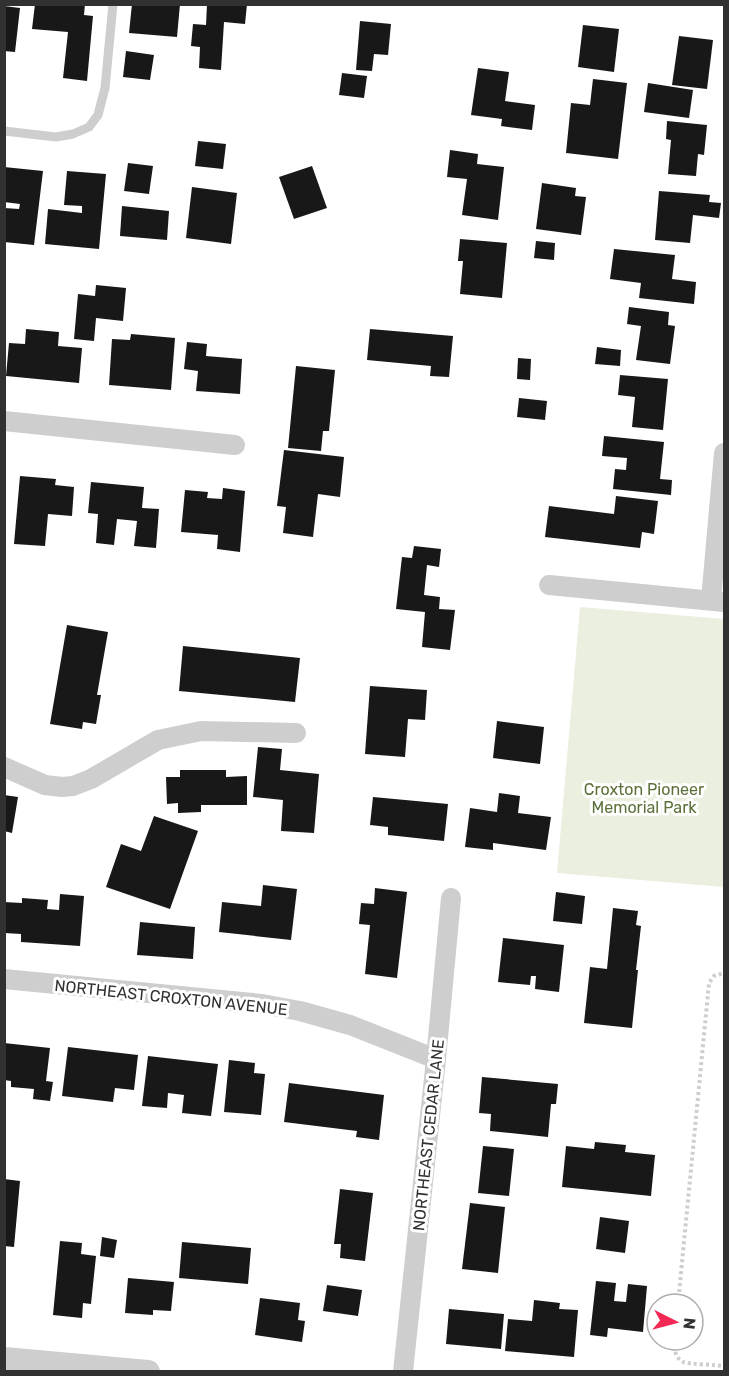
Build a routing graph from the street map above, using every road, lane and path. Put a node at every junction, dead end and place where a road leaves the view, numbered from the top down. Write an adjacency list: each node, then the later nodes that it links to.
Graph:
1 (113, 4): 2 (lane)
2 (4, 131)
3 (4, 421): 4 (street)
4 (236, 444)
5 (724, 453): 7 (street)
6 (549, 585): 7 (street)
7 (718, 601)
8 (296, 733): 9 (street)
9 (4, 767)
10 (451, 898): 13 (street, NORTHEAST CEDAR LANE)
11 (724, 973): 14 (path)
12 (4, 979): 13 (street, NORTHEAST CROXTON AVENUE)
13 (436, 1059): 19 (street, NORTHEAST CEDAR LANE)
14 (679, 1292)
15 (675, 1352): 17 (path)
16 (4, 1359): 18 (street)
17 (724, 1366)
18 (148, 1371)
19 (403, 1371)

